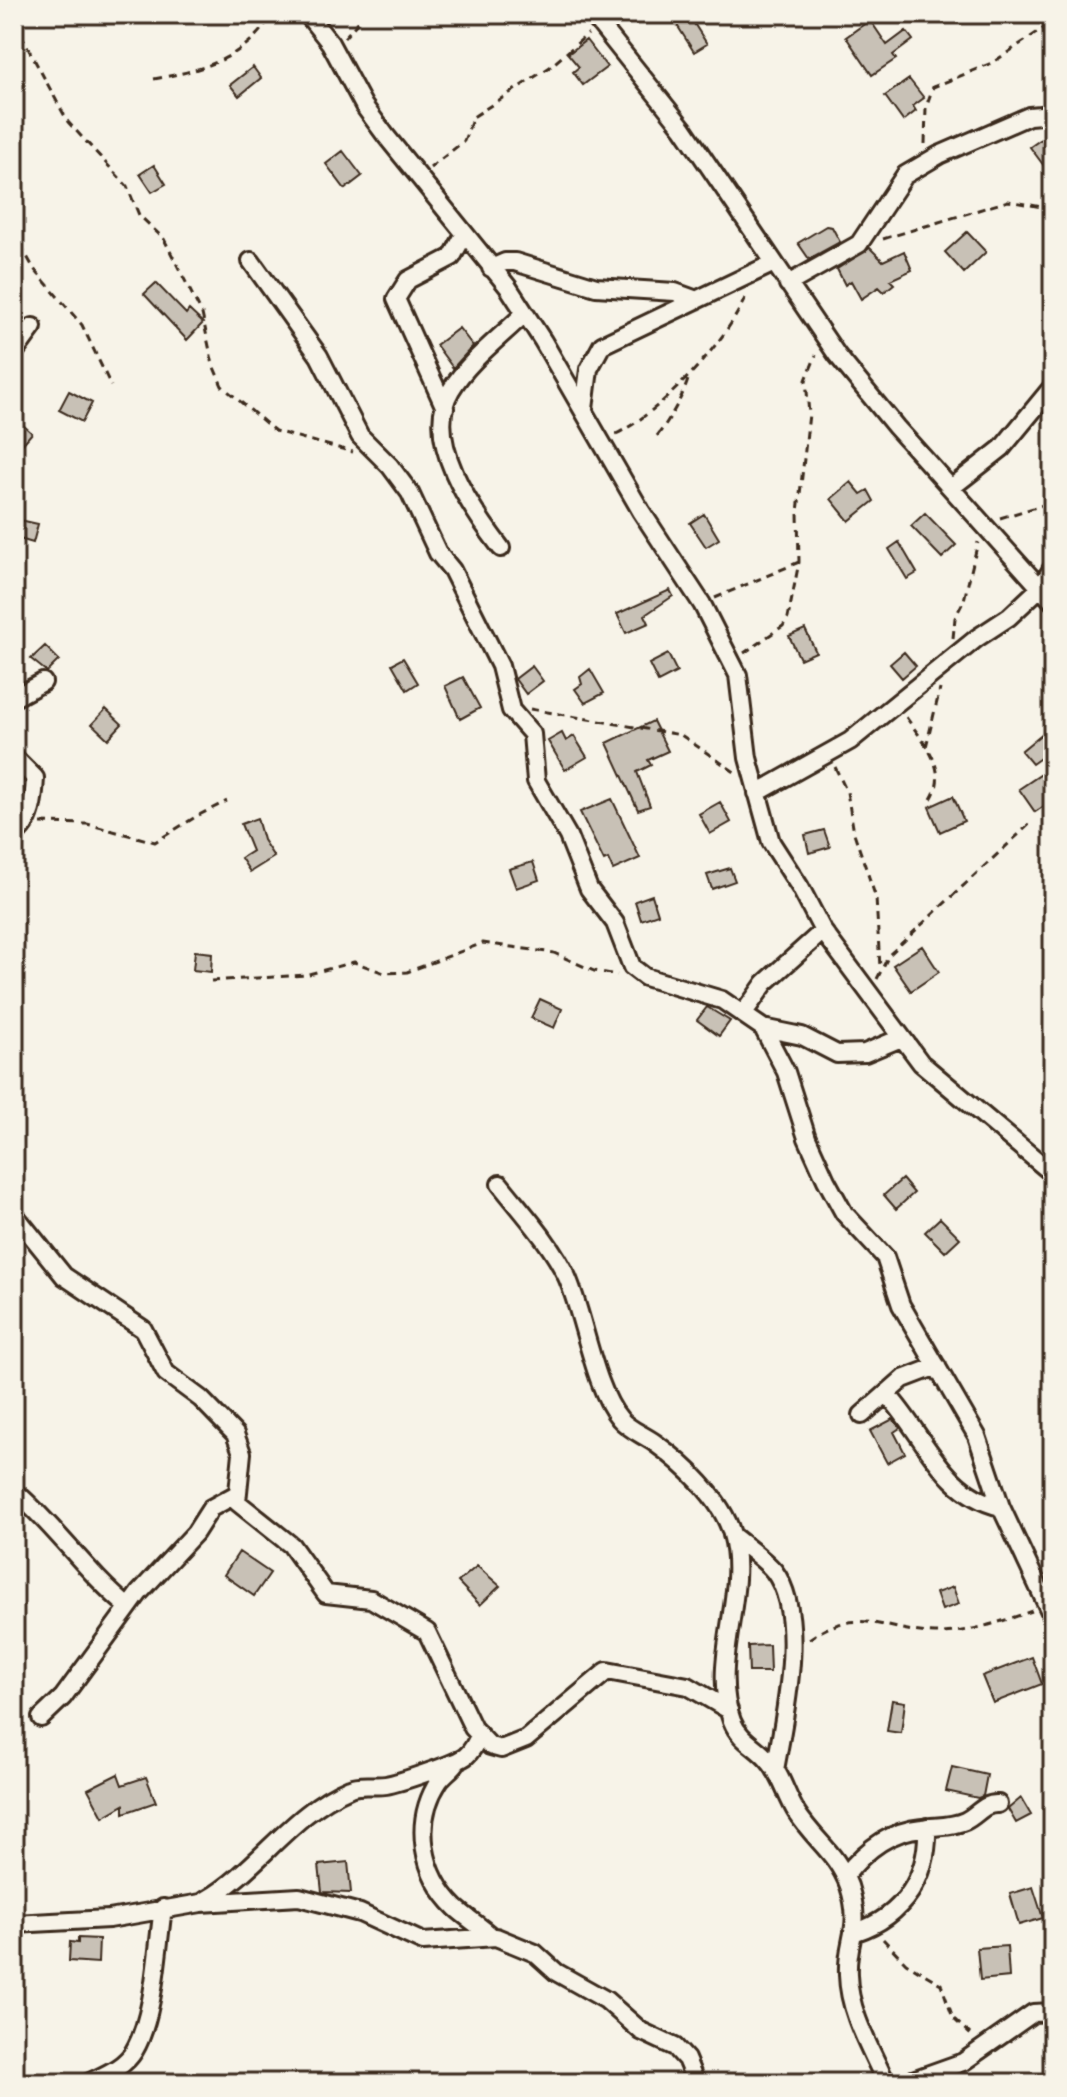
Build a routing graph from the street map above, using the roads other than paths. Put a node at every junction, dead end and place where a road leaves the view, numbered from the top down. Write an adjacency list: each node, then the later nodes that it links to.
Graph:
1 (307, 14): 4 (street)
2 (597, 20): 6 (street)
3 (1053, 114): 8 (street)
4 (464, 235): 7 (street); 14 (street)
5 (251, 261): 27 (street)
6 (774, 263): 8 (street); 9 (street)
7 (491, 268): 9 (street); 10 (street)
8 (788, 284): 16 (street)
9 (697, 300): 15 (street)
10 (525, 313): 14 (street); 15 (street)
11 (33, 327): 12 (street)
12 (14, 353)
13 (1053, 386): 16 (street)
14 (445, 408): 17 (street)
15 (584, 409): 24 (street)
16 (951, 488): 19 (street)
17 (501, 548)
18 (1053, 567): 19 (street)
19 (1041, 587): 20 (street); 24 (street)
20 (1053, 602)
21 (43, 682): 22 (street)
22 (14, 698)
23 (14, 757): 25 (street)
24 (756, 787): 26 (street)
25 (18, 832)
26 (823, 931): 27 (street); 29 (street)
27 (743, 1014): 28 (street)
28 (763, 1028): 29 (street); 33 (street)
29 (901, 1038): 30 (street)
30 (1053, 1174)
31 (500, 1184): 39 (street)
32 (14, 1214): 36 (street)
33 (937, 1366): 34 (street); 38 (street)
34 (887, 1394): 35 (street); 38 (street)
35 (862, 1415)
36 (235, 1495): 40 (street); 44 (street)
37 (20, 1496): 40 (street)
38 (1001, 1507): 41 (street)
39 (732, 1535): 42 (street); 46 (street)
40 (128, 1607): 43 (street)
41 (1050, 1612)
42 (729, 1710): 44 (street); 46 (street)
43 (41, 1718)
44 (479, 1736): 45 (street)
45 (456, 1763): 50 (street); 54 (street)
46 (775, 1770): 49 (street)
47 (998, 1804): 48 (street)
48 (927, 1827): 49 (street); 53 (street)
49 (845, 1876): 53 (street)
50 (201, 1903): 51 (street); 54 (street)
51 (163, 1908): 52 (street); 56 (street)
52 (14, 1924)
53 (862, 1930): 58 (street)
54 (491, 1936): 57 (street)
55 (1053, 2012): 59 (street)
56 (88, 2083)
57 (696, 2083)
58 (886, 2083)
59 (904, 2083)

